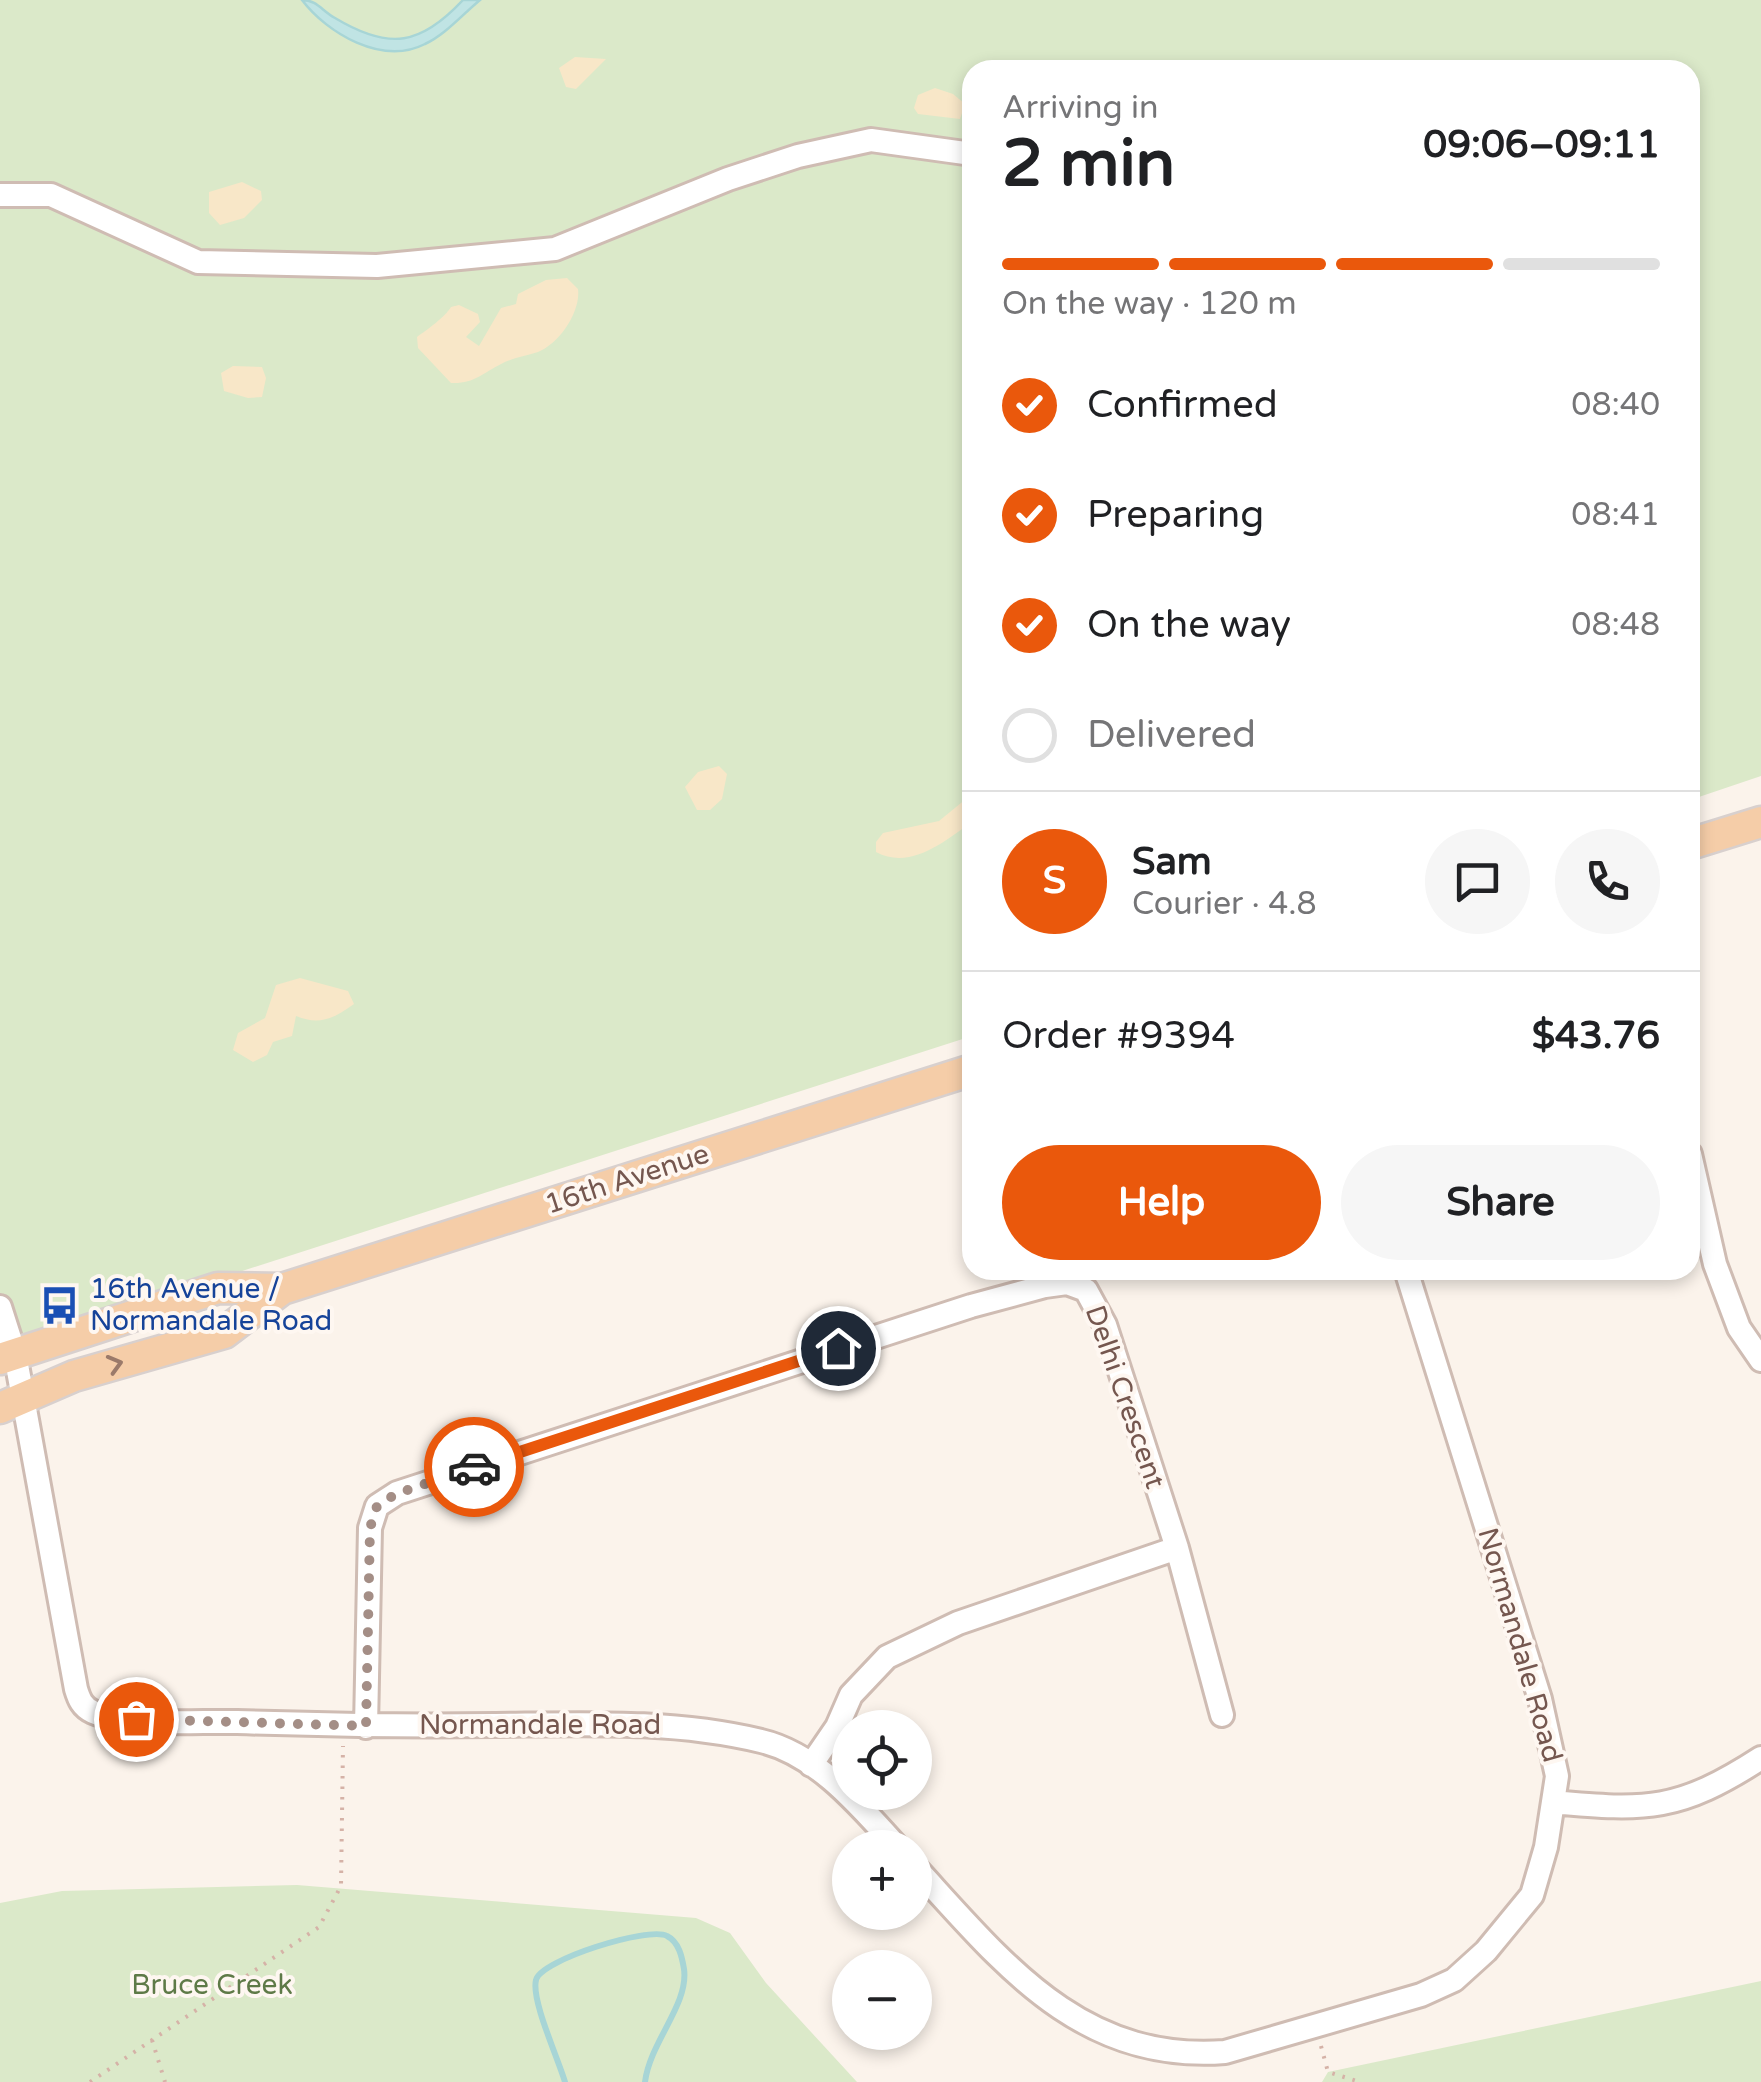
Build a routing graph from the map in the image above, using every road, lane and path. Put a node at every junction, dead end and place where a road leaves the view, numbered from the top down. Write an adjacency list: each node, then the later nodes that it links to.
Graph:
1 (962, 153): 2 (street)
2 (0, 196)
3 (1761, 822): 4 (main road)
4 (1700, 841)
5 (962, 1073): 8 (main road, 16th Avenue)
6 (1700, 1198): 11 (street)
7 (1409, 1280): 18 (street, Normandale Road)
8 (282, 1289): 10 (main road, 16th Avenue); 12 (main road, 16th Avenue, one-way to 8)
9 (0, 1307): 10 (street, Normandale Road)
10 (8, 1357): 12 (street, Normandale Road)
11 (1761, 1360)
12 (12, 1403): 15 (street, Normandale Road)
13 (1177, 1548): 14 (street); 15 (street, Delhi Crescent); 17 (street)
14 (1222, 1715)
15 (355, 1726): 17 (street, Normandale Road); 22 (path)
16 (1761, 1758): 18 (street)
17 (811, 1765): 19 (street, Normandale Road)
18 (1554, 1802): 21 (street, Normandale Road)
19 (882, 1830)
20 (932, 1884): 21 (street, Normandale Road)
21 (1316, 2027): 23 (path)
22 (152, 2040): 24 (path); 25 (path)
23 (1328, 2072): 26 (path); 27 (path)
24 (90, 2082)
25 (165, 2082)
26 (1325, 2082)
27 (1360, 2082)

